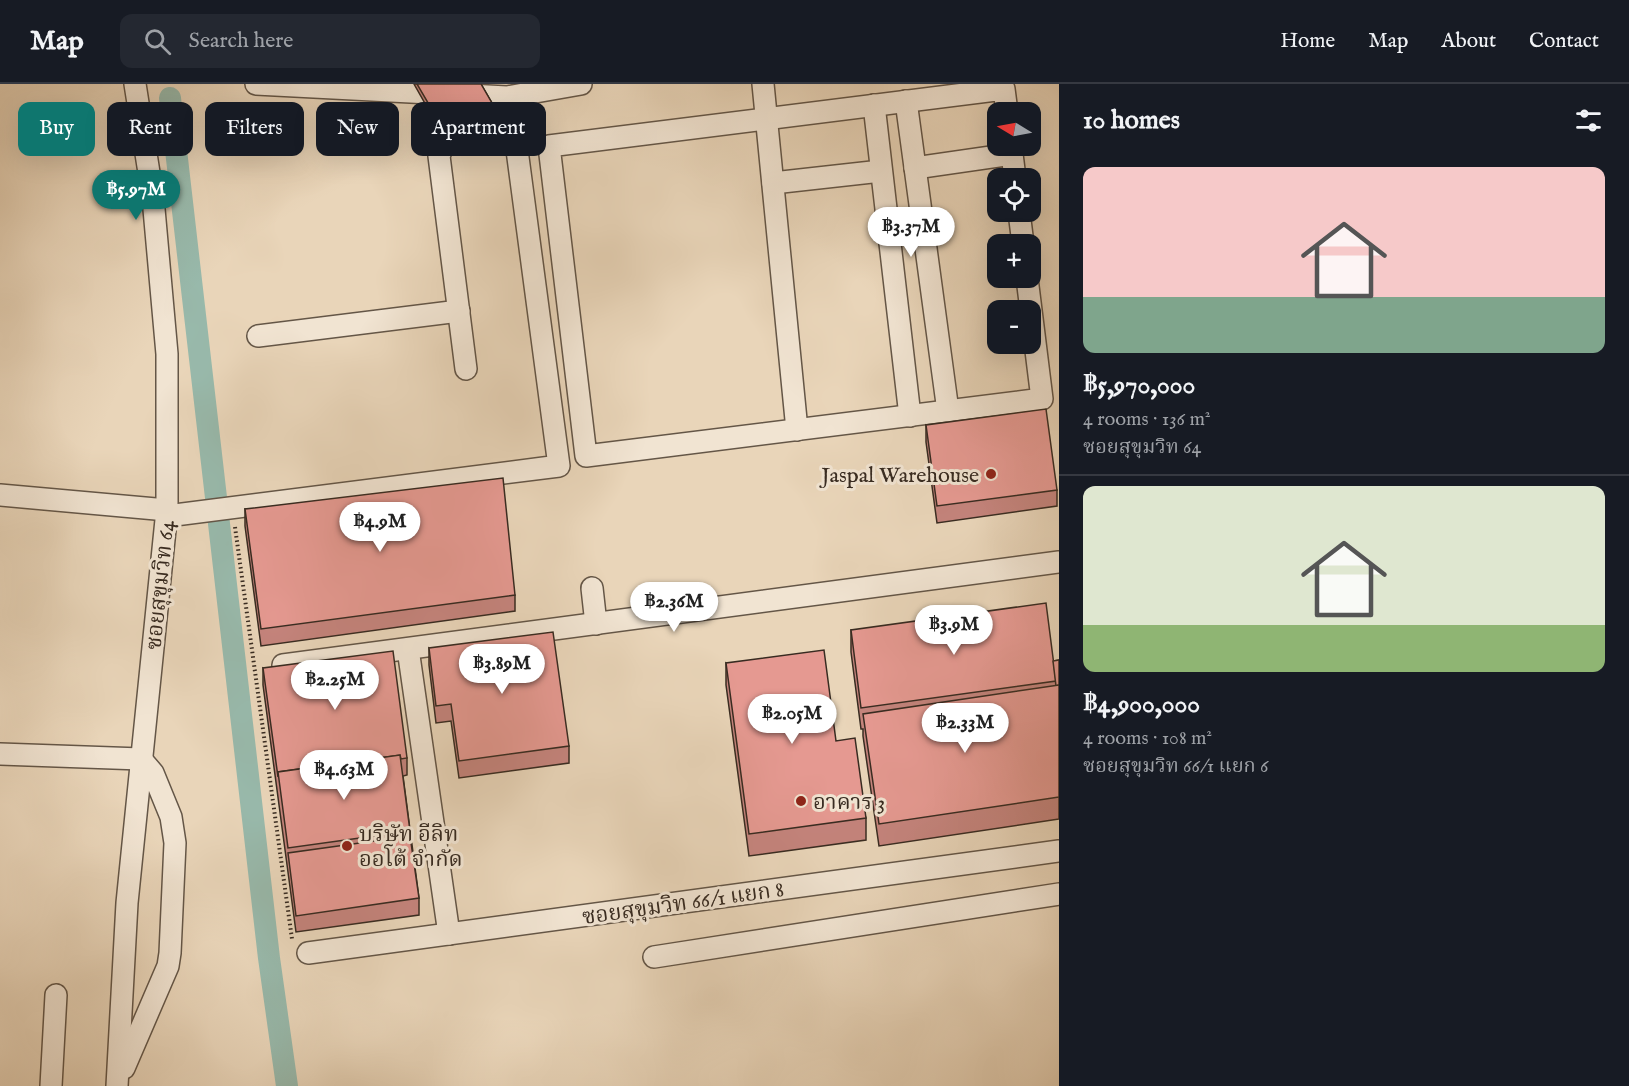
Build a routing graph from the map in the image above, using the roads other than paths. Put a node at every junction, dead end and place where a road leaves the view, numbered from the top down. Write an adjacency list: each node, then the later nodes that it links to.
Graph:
1 (135, 84): 21 (street, ซอยสุขุมวิท 64)
2 (256, 84): 3 (street)
3 (581, 84)
4 (763, 84): 8 (street)
5 (906, 101): 6 (street); 7 (street); 10 (street)
6 (1006, 102)
7 (874, 105): 8 (street); 11 (street)
8 (766, 118): 12 (street); 19 (street)
9 (987, 154): 10 (street)
10 (915, 168): 17 (street)
11 (881, 171): 12 (street); 18 (street)
12 (773, 183): 19 (street)
13 (1028, 288): 17 (street)
14 (459, 311): 15 (street); 16 (street); 21 (street)
15 (258, 336)
16 (466, 369)
17 (948, 411): 18 (street)
18 (910, 416): 19 (street)
19 (797, 430)
20 (0, 495): 21 (street)
21 (167, 513): 28 (street, ซอยสุขุมวิท 64)
22 (1059, 562): 24 (street)
23 (592, 588): 24 (street)
24 (596, 624): 25 (street)
25 (408, 649): 26 (street); 31 (street)
26 (283, 665)
27 (0, 754): 28 (street)
28 (141, 759): 36 (street, ซอยสุขุมวิท 64); 36 (street)
29 (1059, 851): 31 (street, ซอยสุขุมวิท 66/1 แยก 8)
30 (1059, 894): 33 (street)
31 (449, 934): 32 (street, ซอยสุขุมวิท 66/1 แยก 8)
32 (308, 953)
33 (654, 957)
34 (56, 996): 35 (street)
35 (51, 1086)
36 (117, 1086)

